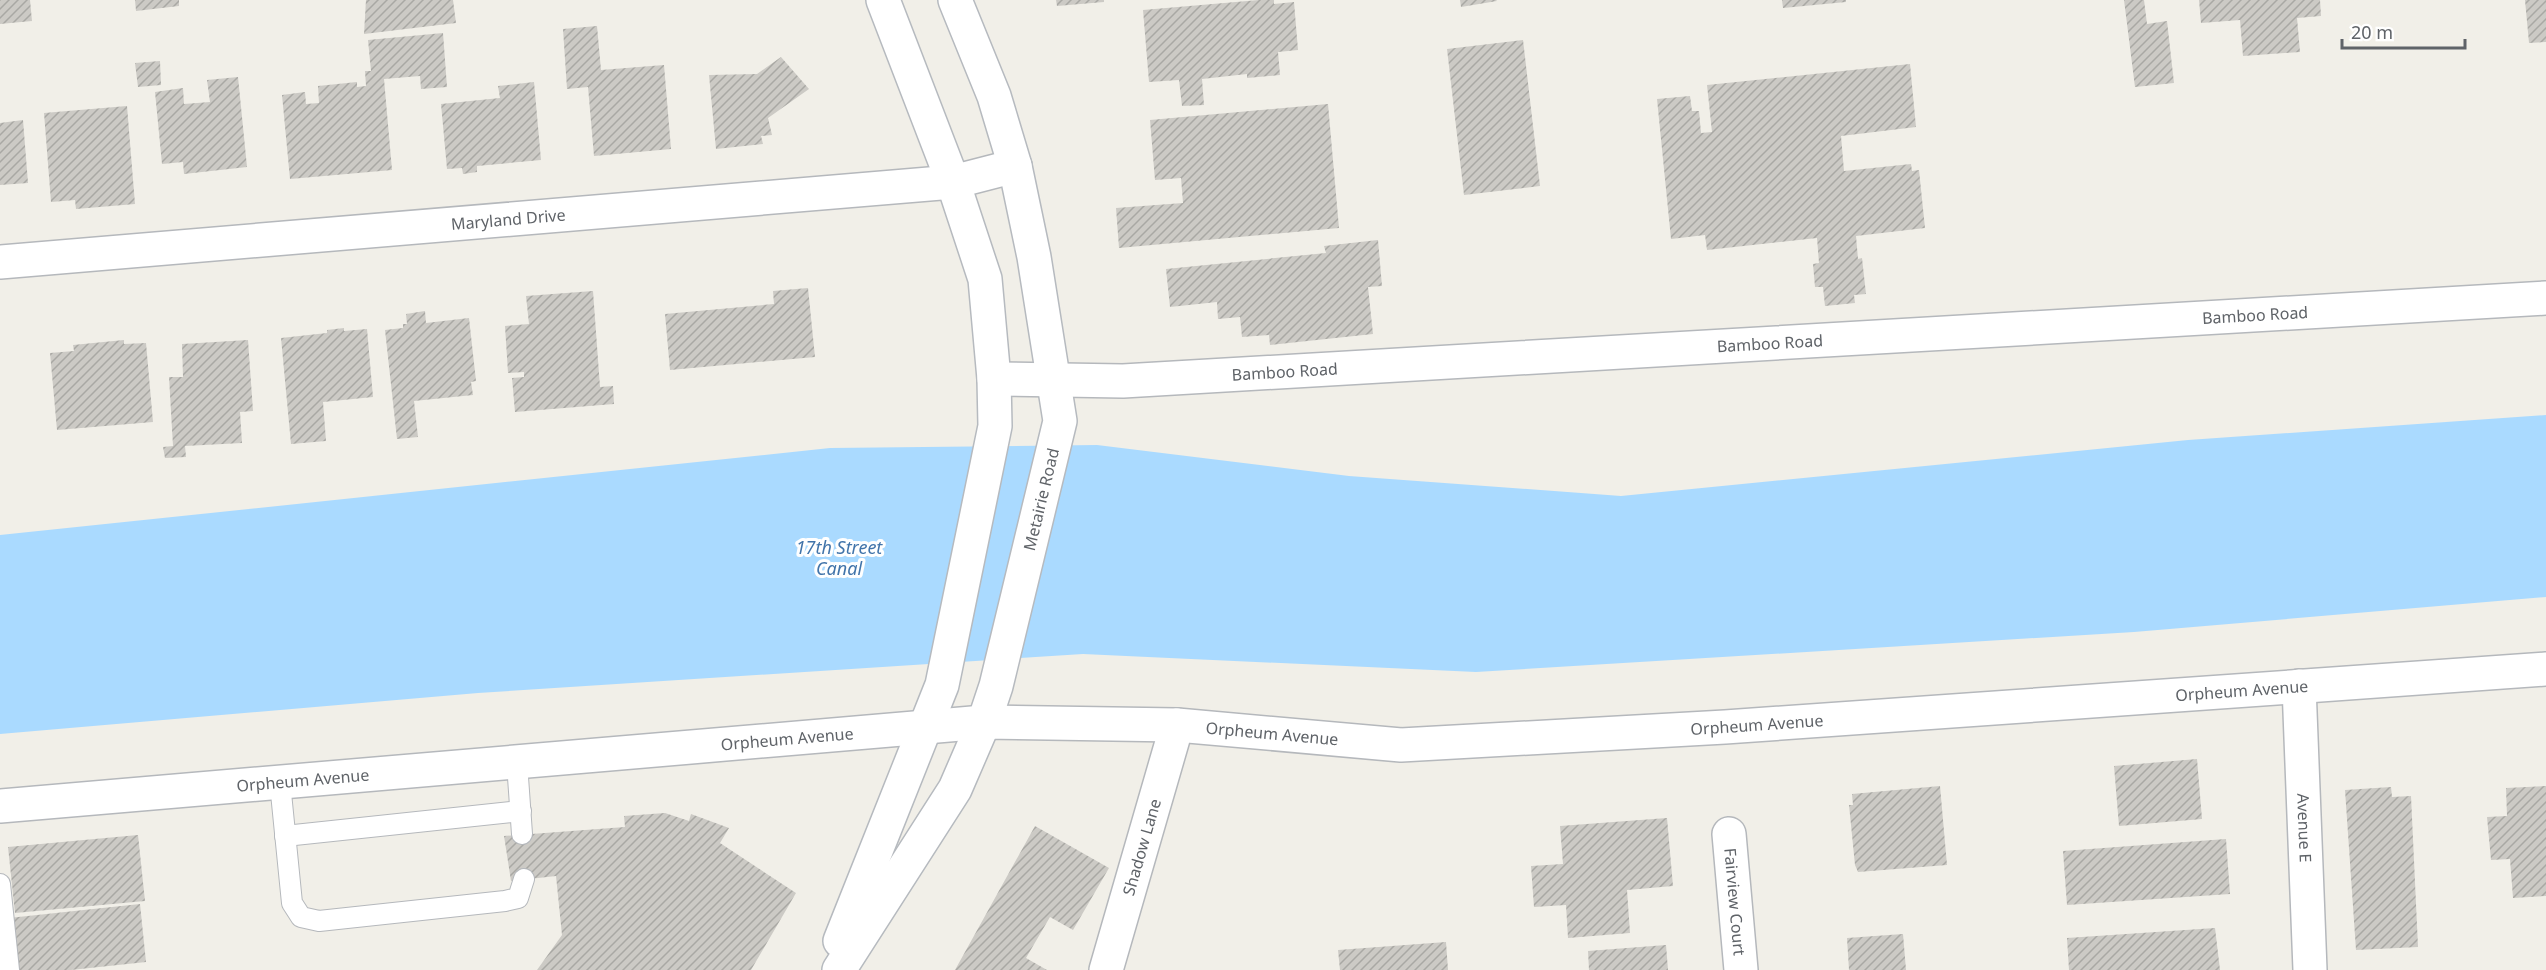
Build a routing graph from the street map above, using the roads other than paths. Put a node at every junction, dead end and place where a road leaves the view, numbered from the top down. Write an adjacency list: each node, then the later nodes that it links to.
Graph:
1 (883, 0): 4 (street)
2 (955, 0): 3 (street, Metairie Road)
3 (1015, 166): 4 (street, Maryland Drive); 8 (street, Metairie Road)
4 (953, 182): 5 (street, Maryland Drive); 7 (street)
5 (0, 262)
6 (2546, 298): 8 (street, Bamboo Road)
7 (994, 379): 8 (street, Bamboo Road); 13 (street)
8 (1053, 382): 11 (street, Metairie Road)
9 (2546, 669): 10 (street, Orpheum Avenue)
10 (2299, 686): 12 (street, Orpheum Avenue); 28 (street, Avenue E)
11 (984, 722): 12 (street, Orpheum Avenue); 13 (street, Orpheum Avenue); 25 (street, Metairie Road)
12 (1177, 725): 26 (street, Shadow Lane)
13 (927, 727): 14 (street, Orpheum Avenue); 24 (street)
14 (517, 763): 15 (street, Orpheum Avenue); 17 (lane)
15 (280, 783): 16 (street, Orpheum Avenue); 20 (lane)
16 (0, 806)
17 (521, 812): 18 (lane); 20 (lane)
18 (522, 834)
19 (1729, 834): 27 (street, Fairview Court)
20 (285, 836): 21 (lane)
21 (524, 879)
22 (0, 884): 23 (lane)
23 (9, 970)
24 (828, 970)
25 (839, 970)
26 (1106, 970)
27 (1741, 970)
28 (2310, 970)

